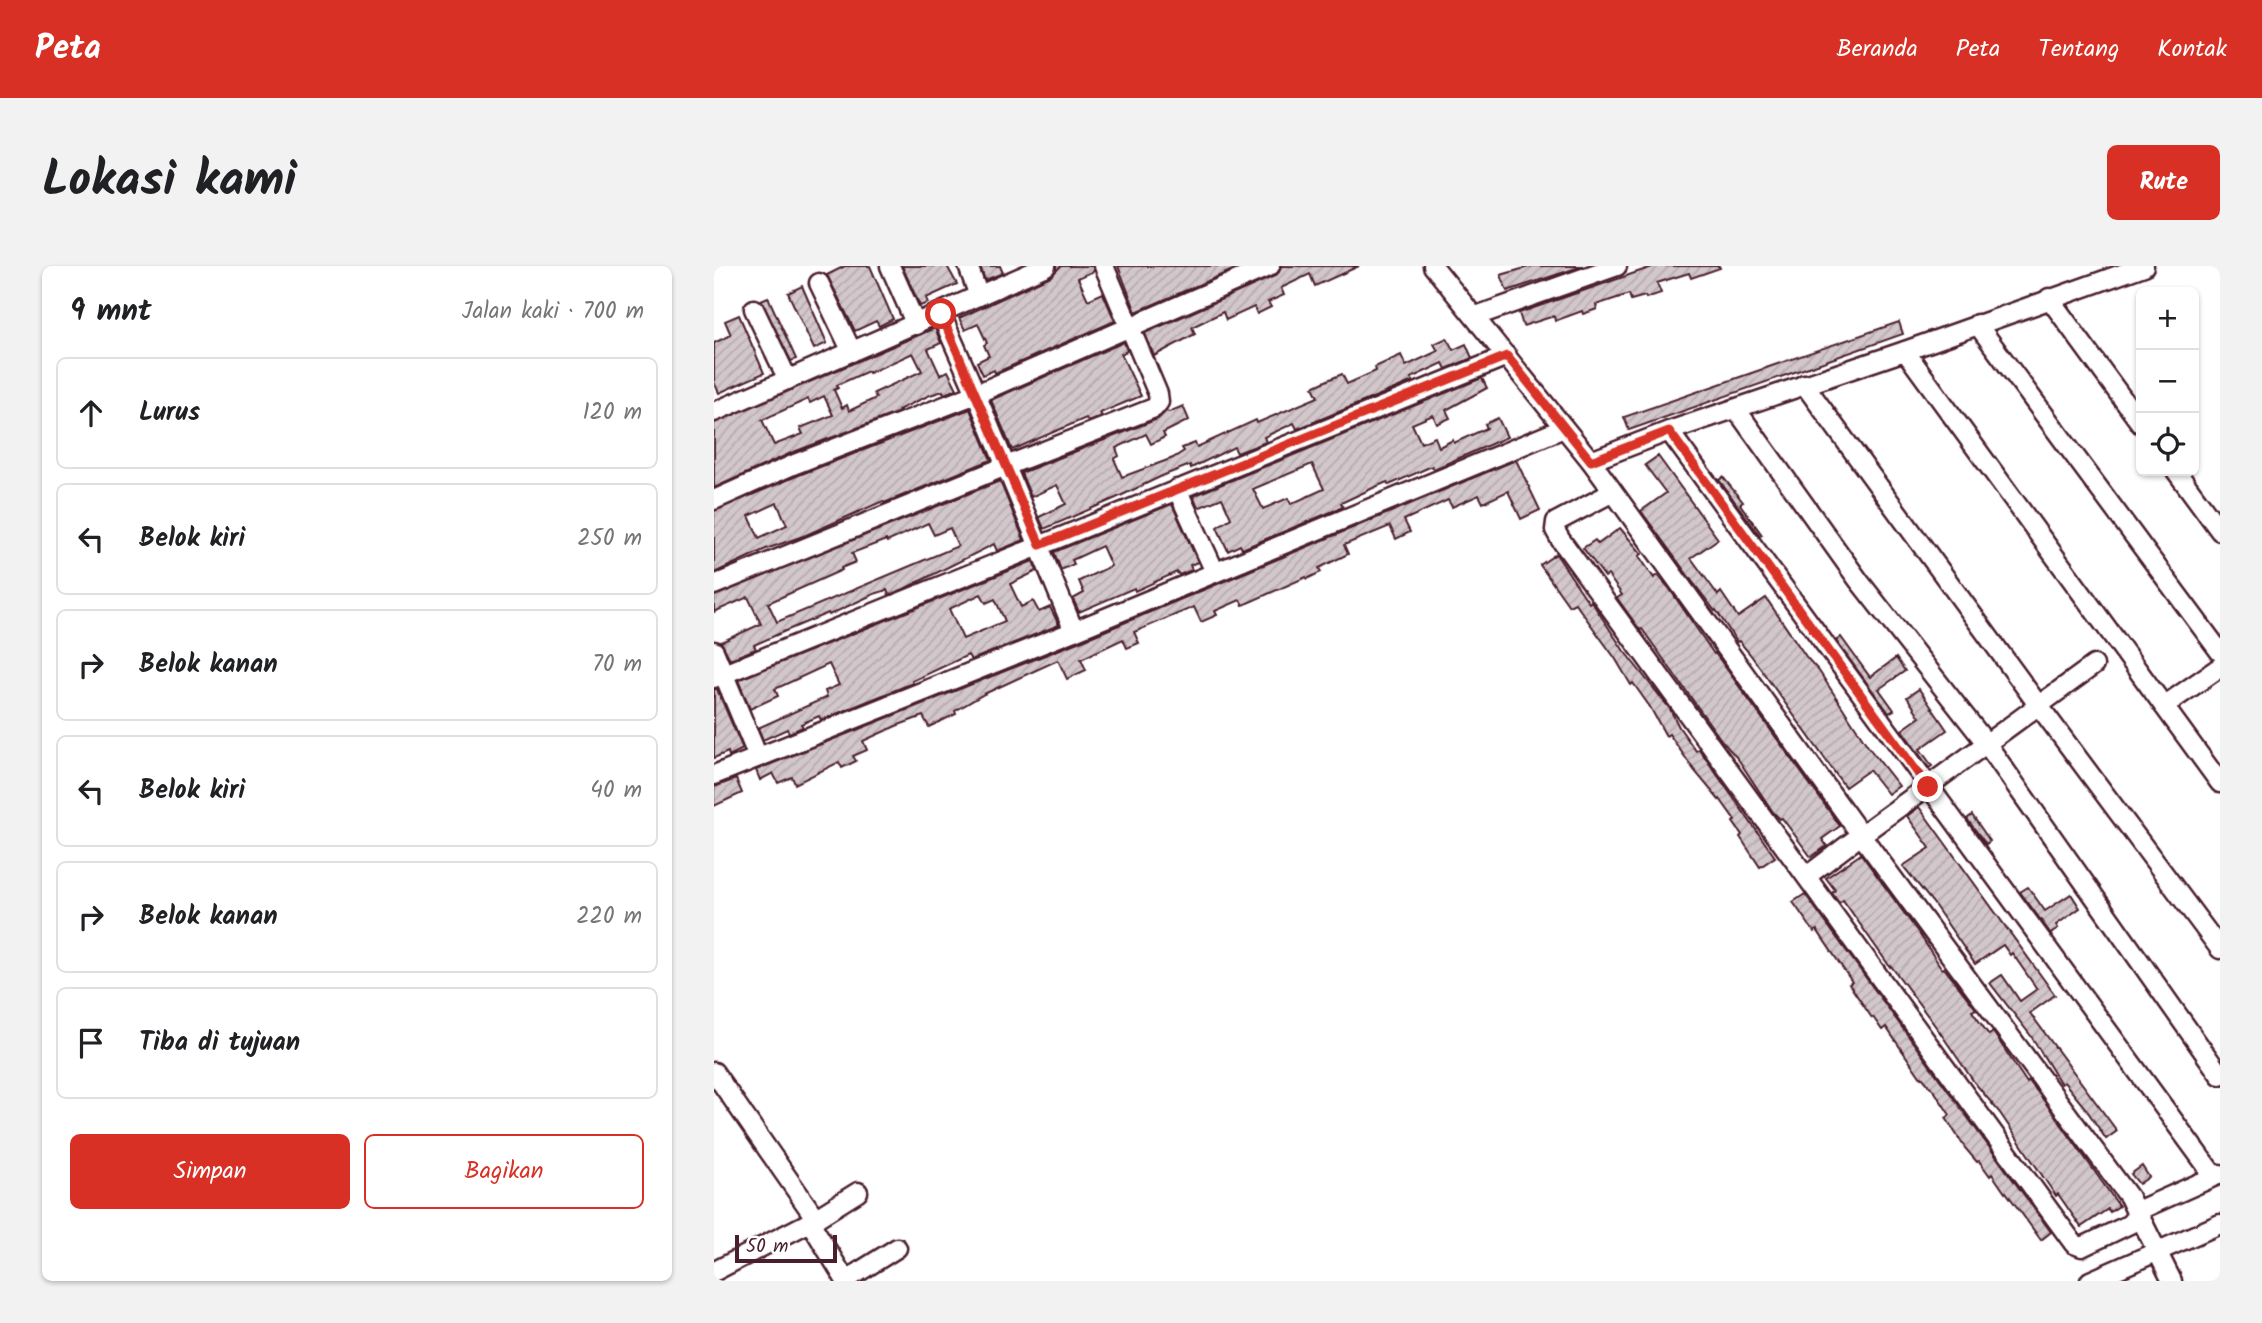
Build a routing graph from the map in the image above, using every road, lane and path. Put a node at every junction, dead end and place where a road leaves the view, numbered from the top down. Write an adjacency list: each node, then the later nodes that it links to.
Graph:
1 (890, 266): 16 (street)
2 (968, 266): 10 (street)
3 (1046, 266): 10 (street)
4 (1104, 266): 17 (street)
5 (1270, 266): 17 (street)
6 (1433, 266): 14 (street)
7 (1617, 266): 14 (street)
8 (2144, 266): 11 (street)
9 (819, 283): 19 (street)
10 (979, 296): 13 (street)
11 (2049, 298): 15 (street); 26 (street)
12 (754, 309): 21 (street)
13 (941, 314): 16 (street); 23 (street)
14 (1476, 316): 20 (street)
15 (1977, 324): 18 (street); 41 (street)
16 (916, 325): 19 (street)
17 (1128, 326): 23 (street); 30 (street)
18 (1905, 351): 22 (street); 46 (street)
19 (852, 352): 21 (street)
20 (1507, 356): 27 (street); 32 (street)
21 (788, 380): 24 (street)
22 (1804, 384): 25 (street); 45 (street)
23 (976, 394): 30 (street); 34 (street)
24 (715, 407)
25 (1735, 409): 28 (street); 47 (street)
26 (2136, 417)
27 (1564, 428): 29 (street); 37 (street)
28 (1669, 431): 29 (street); 51 (street)
29 (1591, 461): 33 (street)
30 (1006, 466): 36 (street); 38 (street)
31 (2180, 476): 35 (street)
32 (1177, 489): 36 (street); 37 (street)
33 (1613, 492): 52 (street); 53 (street)
34 (714, 500)
35 (2220, 531)
36 (1040, 545): 39 (street); 44 (street)
37 (1215, 572): 39 (street)
38 (714, 585)
39 (1074, 631): 48 (street)
40 (714, 651): 44 (street)
41 (2220, 652)
42 (2094, 665): 45 (street)
43 (2220, 667): 46 (street)
44 (719, 676): 48 (street)
45 (2039, 706): 47 (street); 54 (street)
46 (2164, 706): 50 (street)
47 (1986, 743): 51 (street); 56 (street)
48 (758, 757): 49 (street)
49 (714, 775)
50 (2220, 783)
51 (1928, 787): 52 (street); 57 (street)
52 (1861, 835): 53 (street); 59 (street)
53 (1807, 876): 59 (street)
54 (2220, 949)
55 (714, 1072): 60 (street)
56 (2220, 1074)
57 (2217, 1175): 59 (street)
58 (858, 1192): 60 (street)
59 (2137, 1211): 63 (street)
60 (813, 1220): 64 (street); 66 (street)
61 (2220, 1224): 63 (street)
62 (897, 1248): 66 (street)
63 (2158, 1251): 67 (street); 68 (street)
64 (714, 1271): 65 (street)
65 (721, 1281)
66 (846, 1281)
67 (2090, 1281)
68 (2172, 1281)

